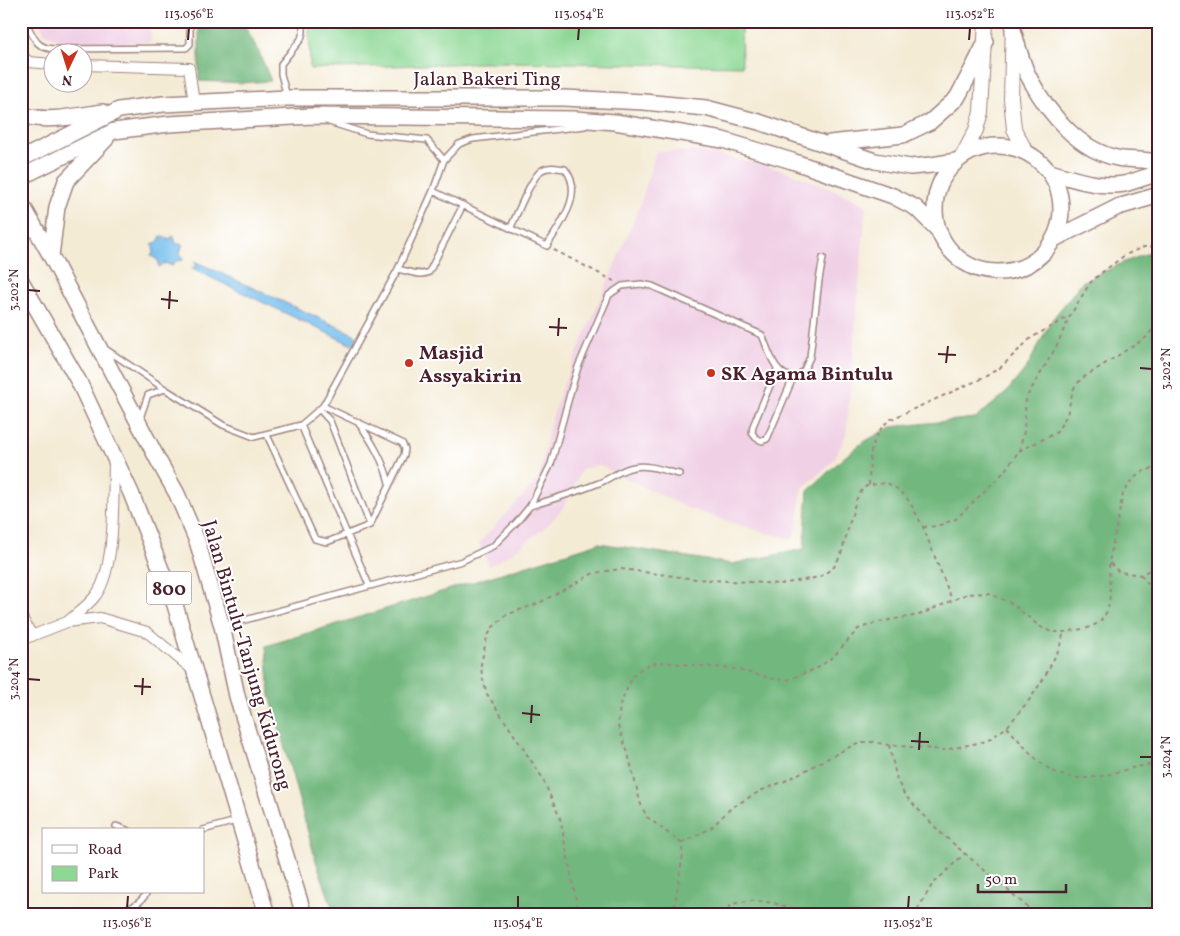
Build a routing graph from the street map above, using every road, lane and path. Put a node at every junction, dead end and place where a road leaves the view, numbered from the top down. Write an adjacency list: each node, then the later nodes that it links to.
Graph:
1 (26, 21): 2 (lane)
2 (190, 21)
3 (303, 21): 10 (lane)
4 (986, 21): 6 (main road)
5 (1013, 26): 18 (main road); 22 (main road)
6 (986, 42): 17 (main road); 19 (main road)
7 (21, 55): 8 (street)
8 (42, 63)
9 (92, 64): 11 (street)
10 (287, 98): 11 (main road, Jalan Bakeri Ting); 17 (main road, Jalan Bakeri Ting)
11 (194, 102): 12 (main road, Jalan Bakeri Ting)
12 (119, 110): 13 (main road); 20 (main road, Jalan Bakeri Ting)
13 (21, 115)
14 (312, 116): 15 (main road, Jalan Bakeri Ting); 16 (main road, Jalan Bakeri Ting); 21 (lane)
15 (615, 122): 21 (lane); 31 (main road, Jalan Bakeri Ting)
16 (114, 131): 25 (main road, Jalan Bakeri Ting); 35 (main road)
17 (824, 144): 19 (main road, Jalan Bakeri Ting)
18 (1026, 152): 19 (main road); 23 (main road)
19 (960, 158): 31 (main road)
20 (21, 159)
21 (444, 160): 26 (lane)
22 (1159, 163)
23 (1050, 172): 24 (main road); 32 (main road)
24 (1159, 173)
25 (21, 176)
26 (433, 191): 29 (lane); 37 (lane)
27 (1159, 195): 32 (main road)
28 (21, 204): 35 (main road, Jalan Bintulu-Tanjung Kidurong / 800)
29 (463, 205): 30 (lane); 37 (lane)
30 (511, 227): 33 (lane); 33 (lane)
31 (937, 229): 32 (main road)
32 (1054, 238)
33 (547, 246): 39 (path)
34 (1159, 246): 40 (path)
35 (51, 256): 42 (main road, Jalan Bintulu-Tanjung Kidurong / 800)
36 (823, 258): 44 (lane)
37 (398, 269): 46 (lane)
38 (21, 281): 52 (main road, 800)
39 (622, 286): 43 (lane); 57 (lane)
40 (1070, 316): 51 (path); 56 (path)
41 (1159, 320): 51 (path)
42 (95, 343): 45 (lane); 47 (main road, Jalan Bintulu-Tanjung Kidurong / 800)
43 (777, 369): 44 (lane); 44 (lane)
44 (793, 378)
45 (165, 389): 47 (lane); 50 (lane)
46 (321, 408): 48 (lane); 49 (lane); 58 (lane)
47 (138, 423): 69 (main road, Jalan Bintulu-Tanjung Kidurong / 800)
48 (358, 423): 55 (lane); 55 (lane)
49 (301, 425): 50 (lane); 60 (lane)
50 (267, 435): 60 (lane)
51 (1019, 451): 59 (path)
52 (114, 457): 68 (street); 73 (main road, 800)
53 (1159, 467): 61 (path)
54 (679, 474): 57 (lane)
55 (389, 484): 58 (lane)
56 (869, 485): 59 (path); 87 (path)
57 (530, 506): 64 (lane)
58 (370, 525): 60 (lane)
59 (922, 527): 66 (path)
60 (347, 534): 64 (lane)
61 (1109, 562): 63 (path); 70 (path)
62 (1159, 564): 63 (path)
63 (1141, 574): 65 (path)
64 (370, 585): 69 (lane)
65 (1159, 598)
66 (952, 600): 70 (path); 81 (path)
67 (21, 616): 71 (street)
68 (67, 622): 71 (street); 73 (street)
69 (222, 626): 86 (main road, Jalan Bintulu-Tanjung Kidurong / 800)
70 (1064, 632): 74 (path)
71 (32, 636): 72 (street)
72 (21, 640)
73 (195, 672): 77 (main road, 800)
74 (1007, 727): 75 (path); 76 (path)
75 (888, 745): 81 (path); 82 (path)
76 (1159, 764)
77 (239, 820): 80 (lane); 85 (main road, 800)
78 (116, 826): 79 (lane)
79 (122, 828)
80 (205, 829)
81 (682, 843): 88 (path)
82 (965, 853): 91 (path); 92 (path)
83 (146, 894): 84 (lane)
84 (109, 915)
85 (267, 915)
86 (304, 915)
87 (579, 915)
88 (673, 915)
89 (724, 915): 90 (path)
90 (801, 915)
91 (912, 915)
92 (1038, 915)

